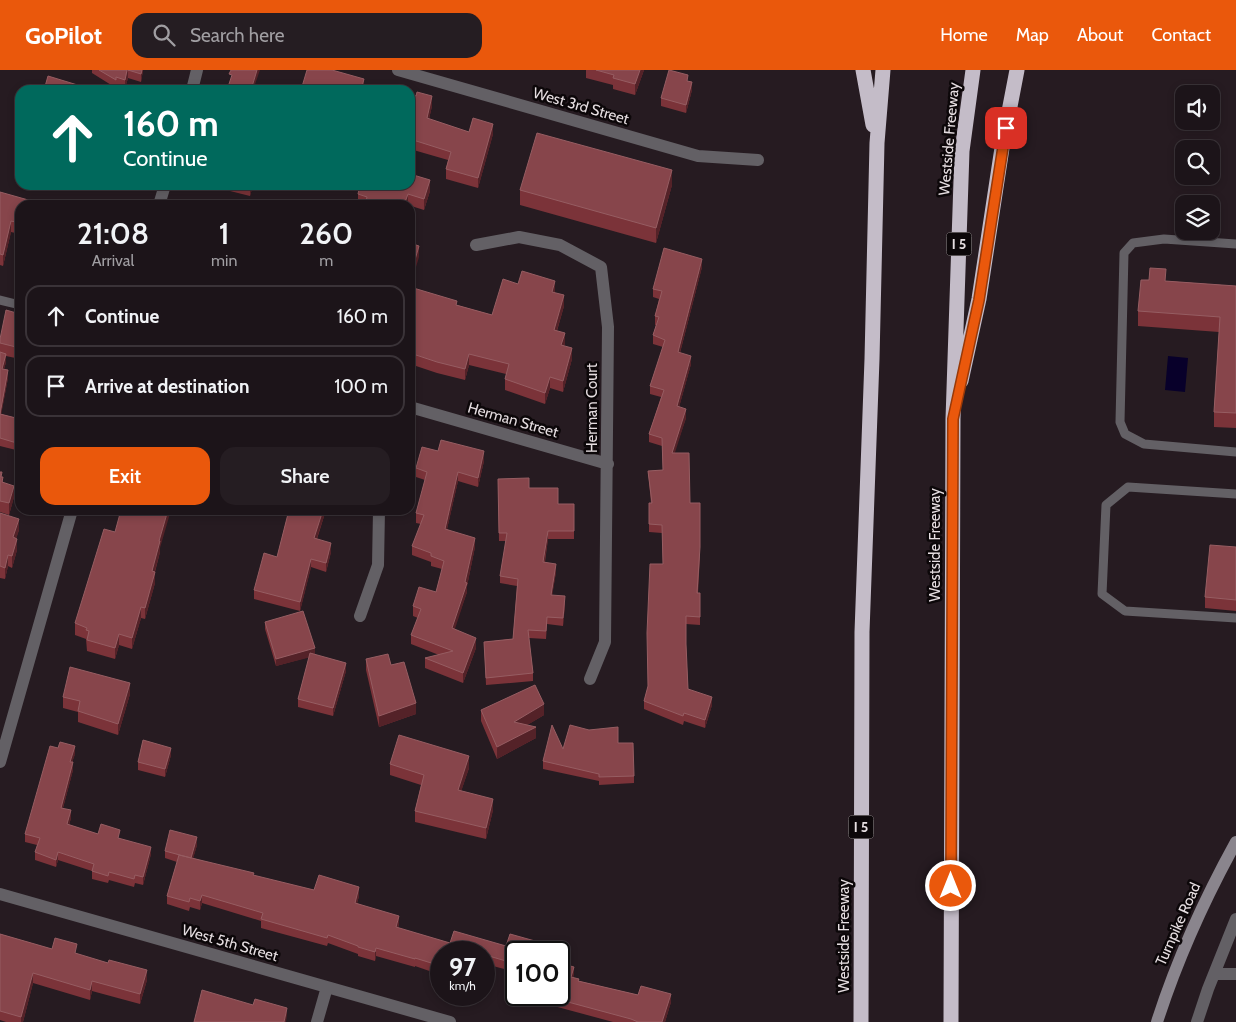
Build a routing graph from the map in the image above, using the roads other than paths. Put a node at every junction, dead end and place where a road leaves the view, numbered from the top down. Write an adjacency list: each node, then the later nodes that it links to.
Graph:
1 (198, 70): 7 (street)
2 (398, 70): 9 (street, West 3rd Street)
3 (862, 70): 8 (highway)
4 (883, 70): 8 (highway, Westside Freeway / I 5)
5 (973, 70): 15 (highway, Westside Freeway / I 5)
6 (1017, 70): 15 (highway)
7 (194, 85)
8 (877, 143): 33 (highway, Westside Freeway / I 5)
9 (758, 160)
10 (1236, 244): 16 (lane)
11 (476, 245): 17 (street, Herman Court)
12 (0, 300): 13 (lane)
13 (15, 304)
14 (415, 408): 17 (street, Herman Street)
15 (953, 419): 34 (highway, Westside Freeway / I 5)
16 (1236, 452)
17 (608, 464): 23 (street, Herman Court)
18 (1236, 494): 22 (lane)
19 (71, 515): 24 (street)
20 (379, 515): 21 (street)
21 (360, 616)
22 (1236, 618)
23 (590, 679)
24 (0, 762)
25 (1236, 842): 35 (street, Turnpike Road)
26 (0, 894): 30 (street, West 5th Street)
27 (1236, 919): 28 (street)
28 (1214, 974): 29 (street); 36 (street)
29 (1236, 974)
30 (327, 987): 31 (street); 32 (street, West 5th Street)
31 (317, 1022)
32 (450, 1022)
33 (861, 1022)
34 (951, 1022)
35 (1157, 1022)
36 (1197, 1022)

